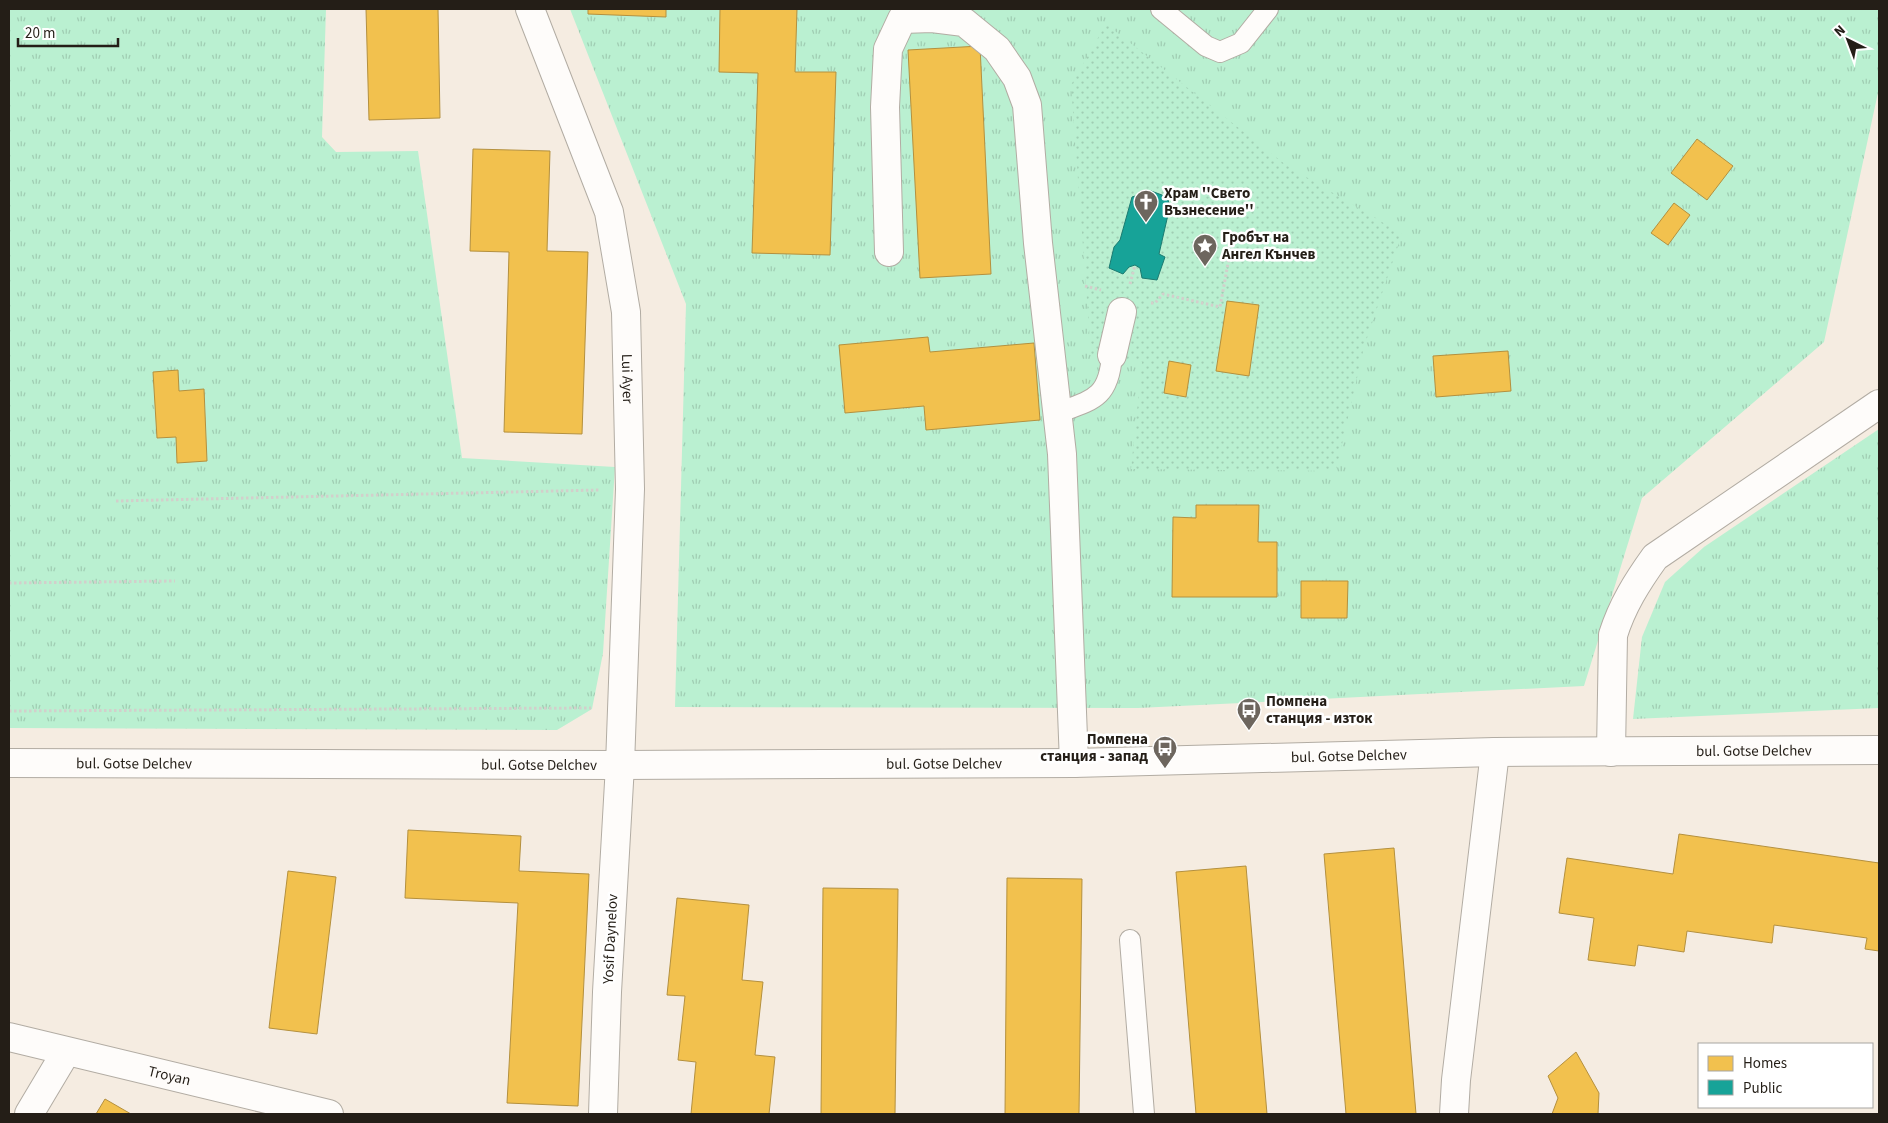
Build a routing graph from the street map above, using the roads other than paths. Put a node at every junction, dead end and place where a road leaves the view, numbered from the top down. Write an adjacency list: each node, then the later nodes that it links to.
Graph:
1 (530, 9): 14 (street, Lui Ayer)
2 (1161, 9): 3 (lane)
3 (1268, 9)
4 (890, 252): 8 (street)
5 (1122, 312): 6 (street)
6 (1112, 355): 8 (lane)
7 (1879, 404): 11 (street)
8 (1057, 414): 13 (street)
9 (1879, 750): 11 (street, bul. Gotse Delchev)
10 (1495, 752): 11 (street, bul. Gotse Delchev); 13 (street, bul. Gotse Delchev); 22 (street)
11 (1611, 752)
12 (9, 763): 14 (street, bul. Gotse Delchev)
13 (1074, 763): 14 (street, bul. Gotse Delchev)
14 (620, 765): 20 (street, Yosif Daynelov)
15 (1130, 940): 21 (lane)
16 (9, 1037): 17 (street, Troyan)
17 (66, 1052): 18 (street); 19 (street, Troyan)
18 (29, 1114)
19 (327, 1114)
20 (603, 1114)
21 (1144, 1114)
22 (1454, 1114)

